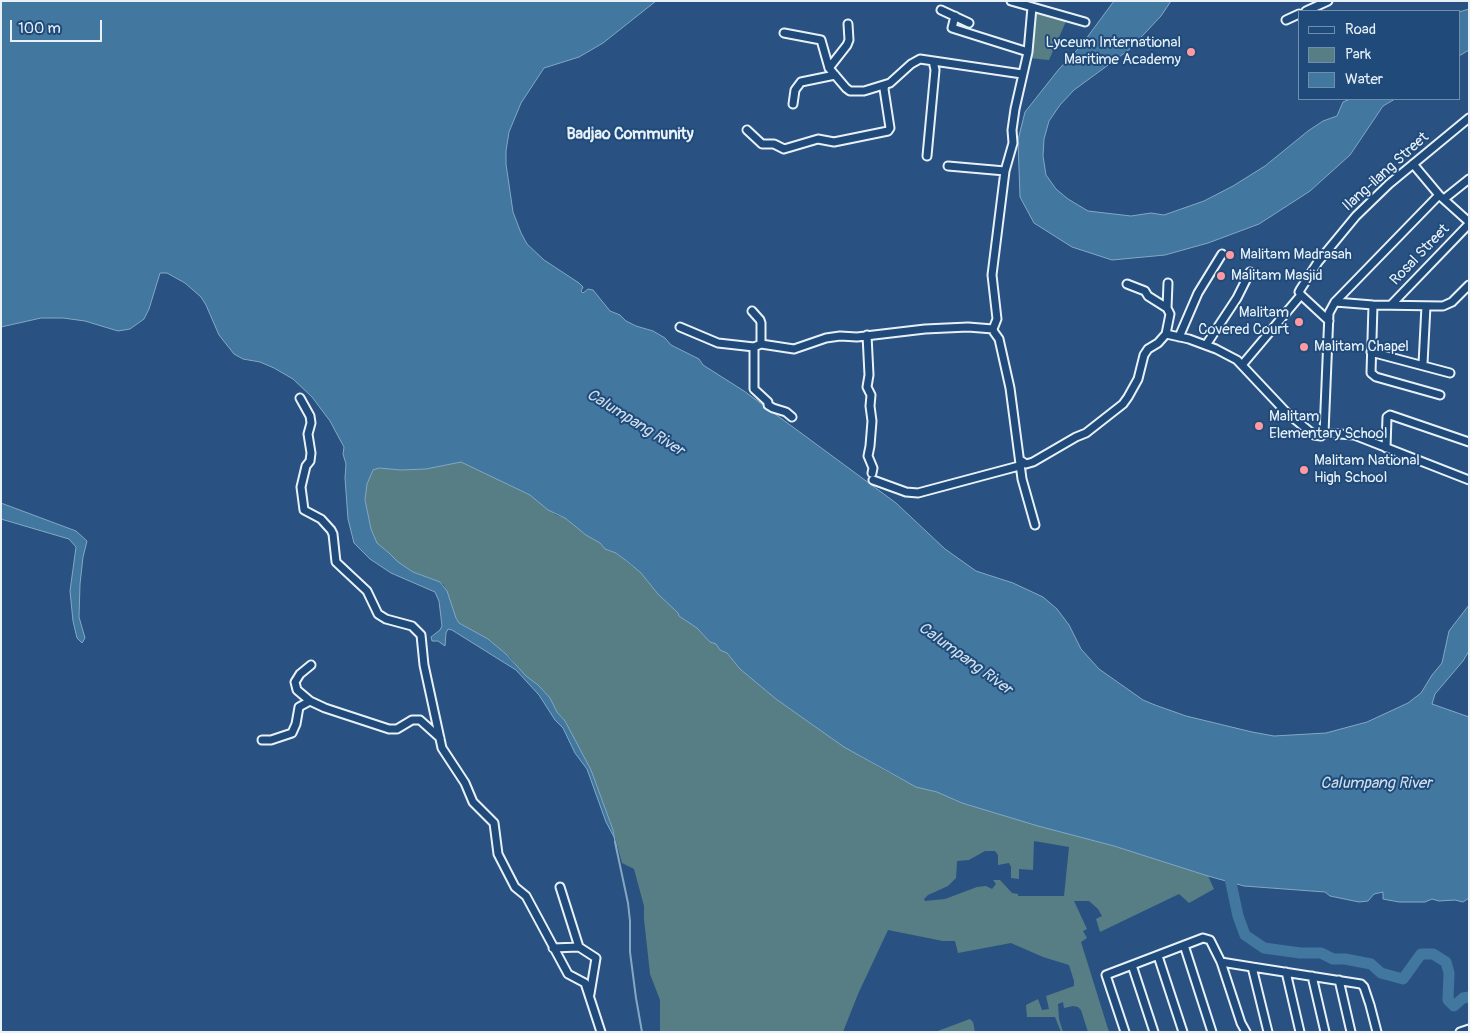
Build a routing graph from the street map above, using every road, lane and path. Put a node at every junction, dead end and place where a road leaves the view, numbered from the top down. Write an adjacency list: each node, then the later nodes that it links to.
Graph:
1 (1011, 1): 3 (street)
2 (1328, 1): 5 (street)
3 (1028, 5): 10 (street); 13 (street)
4 (941, 10): 7 (street)
5 (1308, 10)
6 (1298, 14): 8 (street)
7 (955, 16): 9 (street); 13 (street)
8 (1286, 20)
9 (969, 22)
10 (1085, 22)
11 (848, 24): 15 (street)
12 (784, 33): 15 (street)
13 (1028, 52): 16 (street)
14 (933, 61): 16 (street); 18 (street); 22 (street)
15 (829, 68): 17 (street)
16 (1022, 74): 25 (street)
17 (835, 75): 18 (street); 19 (street)
18 (886, 85): 21 (street)
19 (793, 104)
20 (1469, 118): 23 (street, Ilang-ilang Street)
21 (747, 130)
22 (927, 156)
23 (1413, 164): 27 (street); 34 (street, Ilang-ilang Street)
24 (948, 166): 25 (street)
25 (1006, 171): 43 (street)
26 (1469, 179): 27 (street)
27 (1442, 197): 28 (street); 35 (street)
28 (1469, 223): 37 (street, Rosal Street)
29 (1222, 254): 46 (street)
30 (1250, 272): 48 (street)
31 (1127, 284): 39 (street)
32 (1168, 284): 39 (street)
33 (1469, 285): 38 (street)
34 (1300, 295): 41 (street); 52 (street, Ilang-ilang Street)
35 (1335, 302): 36 (street); 41 (street)
36 (1373, 305): 37 (street); 50 (street)
37 (1391, 305): 38 (street)
38 (1426, 306): 51 (street)
39 (1167, 308): 44 (street)
40 (752, 312): 47 (street)
41 (1329, 321): 57 (street)
42 (680, 327): 49 (street)
43 (993, 328): 45 (street); 60 (street)
44 (1166, 334): 46 (street); 60 (street)
45 (867, 335): 47 (street); 60 (street)
46 (1179, 337): 48 (street)
47 (761, 344): 49 (street)
48 (1206, 345): 52 (street)
49 (754, 347): 56 (street)
50 (1371, 352): 51 (street); 54 (street)
51 (1422, 364): 53 (street)
52 (1242, 365): 57 (street)
53 (1450, 373)
54 (1440, 395)
55 (300, 398): 65 (street)
56 (792, 417)
57 (1324, 433): 59 (street)
58 (1469, 442): 59 (street)
59 (1386, 448): 61 (street)
60 (1019, 463): 62 (street)
61 (1469, 480)
62 (1035, 525)
63 (311, 665): 64 (street)
64 (310, 701): 65 (street); 66 (street)
65 (440, 738): 70 (street)
66 (262, 740)
67 (560, 887): 69 (street)
68 (1184, 945): 71 (street); 72 (street); 84 (street)
69 (579, 946): 70 (street); 78 (street)
70 (553, 948): 78 (street)
71 (1158, 956): 73 (street); 83 (street)
72 (1221, 962): 74 (street); 85 (street)
73 (1132, 965): 81 (street); 82 (street)
74 (1252, 967): 75 (street); 86 (street)
75 (1286, 972): 76 (street); 87 (street)
76 (1312, 976): 77 (street); 88 (street)
77 (1339, 980): 89 (street); 90 (street)
78 (590, 995): 80 (street)
79 (1469, 1029): 91 (street)
80 (601, 1032)
81 (1124, 1032)
82 (1154, 1032)
83 (1183, 1032)
84 (1212, 1032)
85 (1246, 1032)
86 (1268, 1032)
87 (1300, 1032)
88 (1325, 1032)
89 (1351, 1032)
90 (1377, 1032)
91 (1460, 1032)

